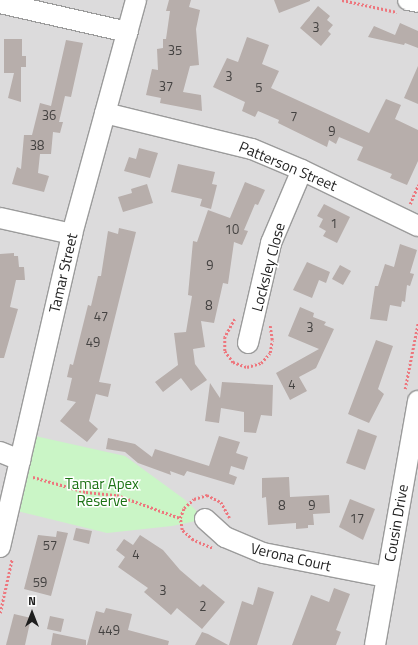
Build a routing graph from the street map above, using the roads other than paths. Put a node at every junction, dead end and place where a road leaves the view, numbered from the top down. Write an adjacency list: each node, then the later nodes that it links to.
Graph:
1 (136, 0): 3 (street, Tamar Street)
2 (0, 3): 3 (street)
3 (128, 32): 4 (street, Tamar Street)
4 (105, 113): 5 (street, Patterson Street); 8 (street, Tamar Street)
5 (302, 170): 7 (street, Patterson Street); 9 (street, Locksley Close)
6 (0, 218): 8 (street)
7 (415, 220)
8 (72, 234): 12 (street, Tamar Street)
9 (248, 343)
10 (418, 401): 15 (street, Cousin Drive)
11 (0, 452): 12 (street)
12 (25, 468): 14 (street, Tamar Street)
13 (205, 519): 15 (street, Verona Court)
14 (0, 548)
15 (386, 577): 16 (street, Cousin Drive)
16 (374, 645)

